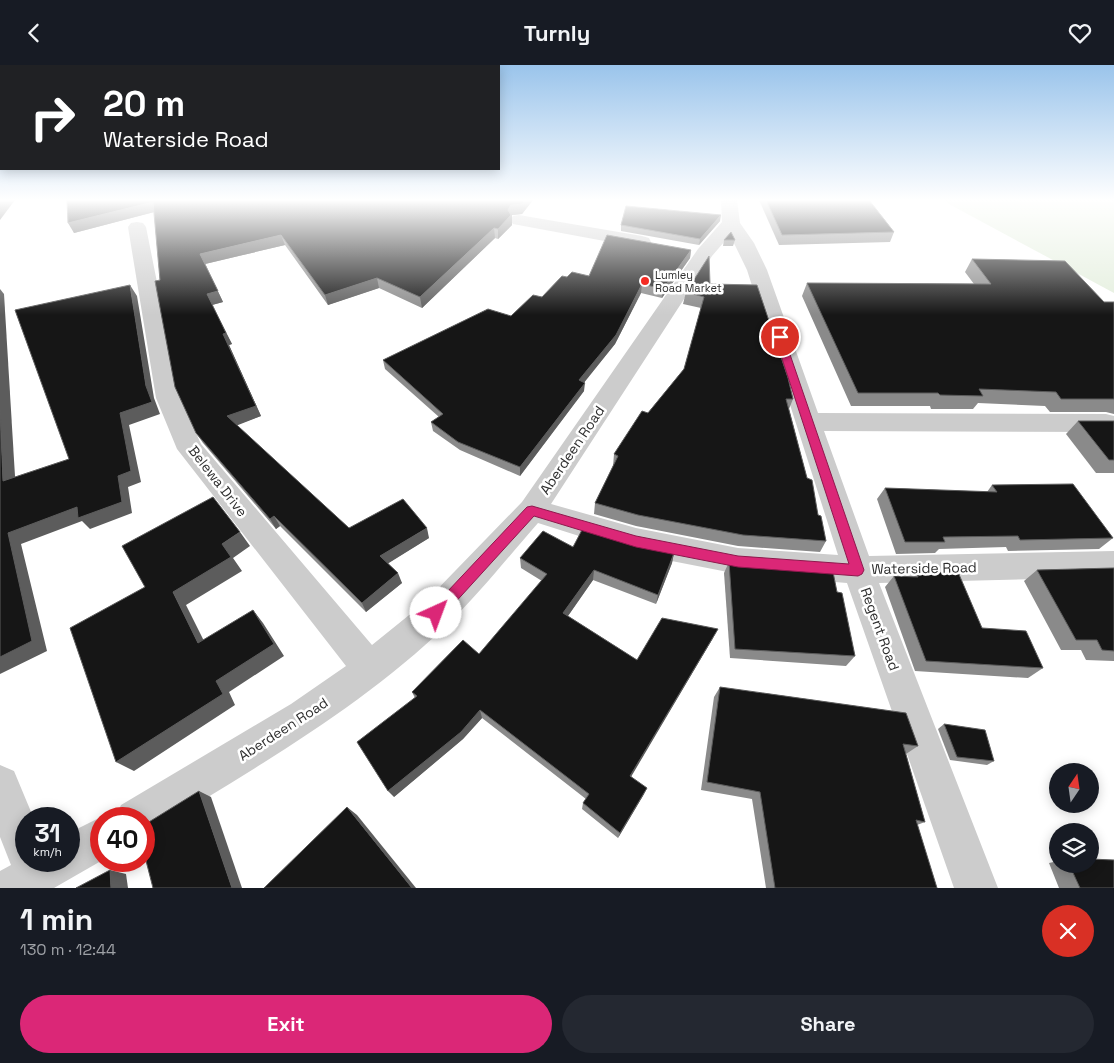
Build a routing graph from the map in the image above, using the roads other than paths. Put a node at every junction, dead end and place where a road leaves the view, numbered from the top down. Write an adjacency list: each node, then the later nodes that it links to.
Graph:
1 (139, 238): 11 (street, Belewa Drive)
2 (620, 238): 5 (street)
3 (707, 238): 8 (street, Aberdeen Road)
4 (743, 238): 6 (street, Regent Road)
5 (656, 245)
6 (808, 422): 7 (street); 10 (street, Regent Road)
7 (1106, 423)
8 (532, 511): 10 (street, Waterside Road); 11 (street, Aberdeen Road)
9 (1114, 564): 10 (street, Waterside Road)
10 (858, 570): 15 (street, Regent Road)
11 (370, 669): 13 (street, Aberdeen Road)
12 (0, 785): 14 (street)
13 (155, 807)
14 (15, 816)
15 (976, 888)

